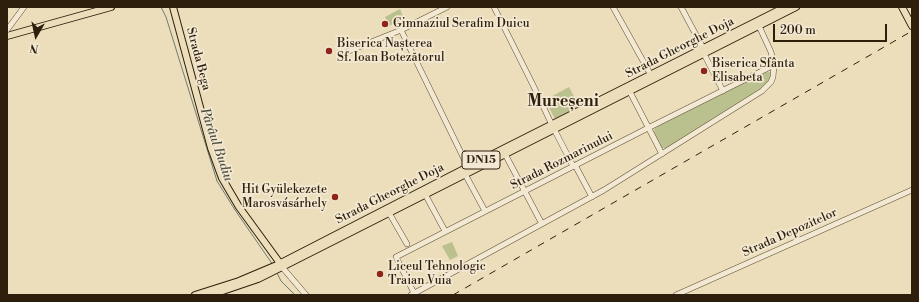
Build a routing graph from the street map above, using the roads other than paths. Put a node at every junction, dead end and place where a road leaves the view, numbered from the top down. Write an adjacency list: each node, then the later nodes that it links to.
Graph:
1 (24, 7): 13 (street)
2 (111, 7): 15 (main road)
3 (173, 7): 38 (main road, Strada Bega)
4 (447, 7): 14 (street)
5 (494, 7): 22 (street)
6 (613, 7): 19 (street)
7 (681, 7): 17 (street)
8 (785, 7): 17 (main road, Strada Gheorghe Doja / DN15)
9 (796, 7): 11 (main road, Strada Gheorghe Doja / DN15)
10 (902, 7): 12 (main road)
11 (759, 26): 17 (main road, Strada Gheorghe Doja / DN15); 18 (street)
12 (912, 26)
13 (7, 30)
14 (401, 30): 16 (street); 27 (street)
15 (7, 36)
16 (349, 50)
17 (704, 51): 19 (main road, Strada Gheorghe Doja / DN15); 20 (street)
18 (774, 65): 20 (street, Strada Rozmarinului); 25 (street, Strada Rozmarinului)
19 (652, 77): 21 (main road, Strada Gheorghe Doja / DN15); 22 (main road, Strada Gheorghe Doja / DN15)
20 (723, 91): 23 (street, Strada Rozmarinului)
21 (630, 92): 22 (main road, Strada Gheorghe Doja / DN15); 23 (street)
22 (553, 127): 24 (main road, Strada Gheorghe Doja / DN15); 26 (street); 27 (main road, Strada Gheorghe Doja / DN15)
23 (648, 128): 25 (street); 26 (street, Strada Rozmarinului)
24 (505, 154): 28 (main road, Strada Gheorghe Doja / DN15); 30 (street)
25 (662, 154): 32 (street, Strada Rozmarinului)
26 (574, 166): 30 (street, Strada Rozmarinului); 32 (street)
27 (468, 167): 33 (main road, Strada Gheorghe Doja / DN15)
28 (465, 174): 31 (main road, Strada Gheorghe Doja / DN15); 34 (street)
29 (912, 190): 44 (street, Strada Depozitelor)
30 (525, 191): 34 (street, Strada Rozmarinului); 35 (street)
31 (425, 194): 33 (main road, Strada Gheorghe Doja / DN15); 36 (street)
32 (592, 197): 35 (street, Strada Rozmarinului)
33 (388, 210): 37 (street); 38 (main road, Strada Gheorghe Doja / DN15)
34 (485, 211): 36 (street, Strada Rozmarinului)
35 (542, 224): 40 (street, Strada Rozmarinului)
36 (445, 231): 40 (street, Strada Rozmarinului)
37 (407, 244)
38 (280, 266): 39 (main road, Strada Gheorghe Doja / DN15); 43 (street)
39 (272, 270): 41 (main road, Strada Gheorghe Doja / DN15); 42 (main road, Strada Gheorghe Doja / DN15)
40 (412, 294)
41 (195, 295)
42 (211, 295)
43 (306, 295)
44 (676, 295)

